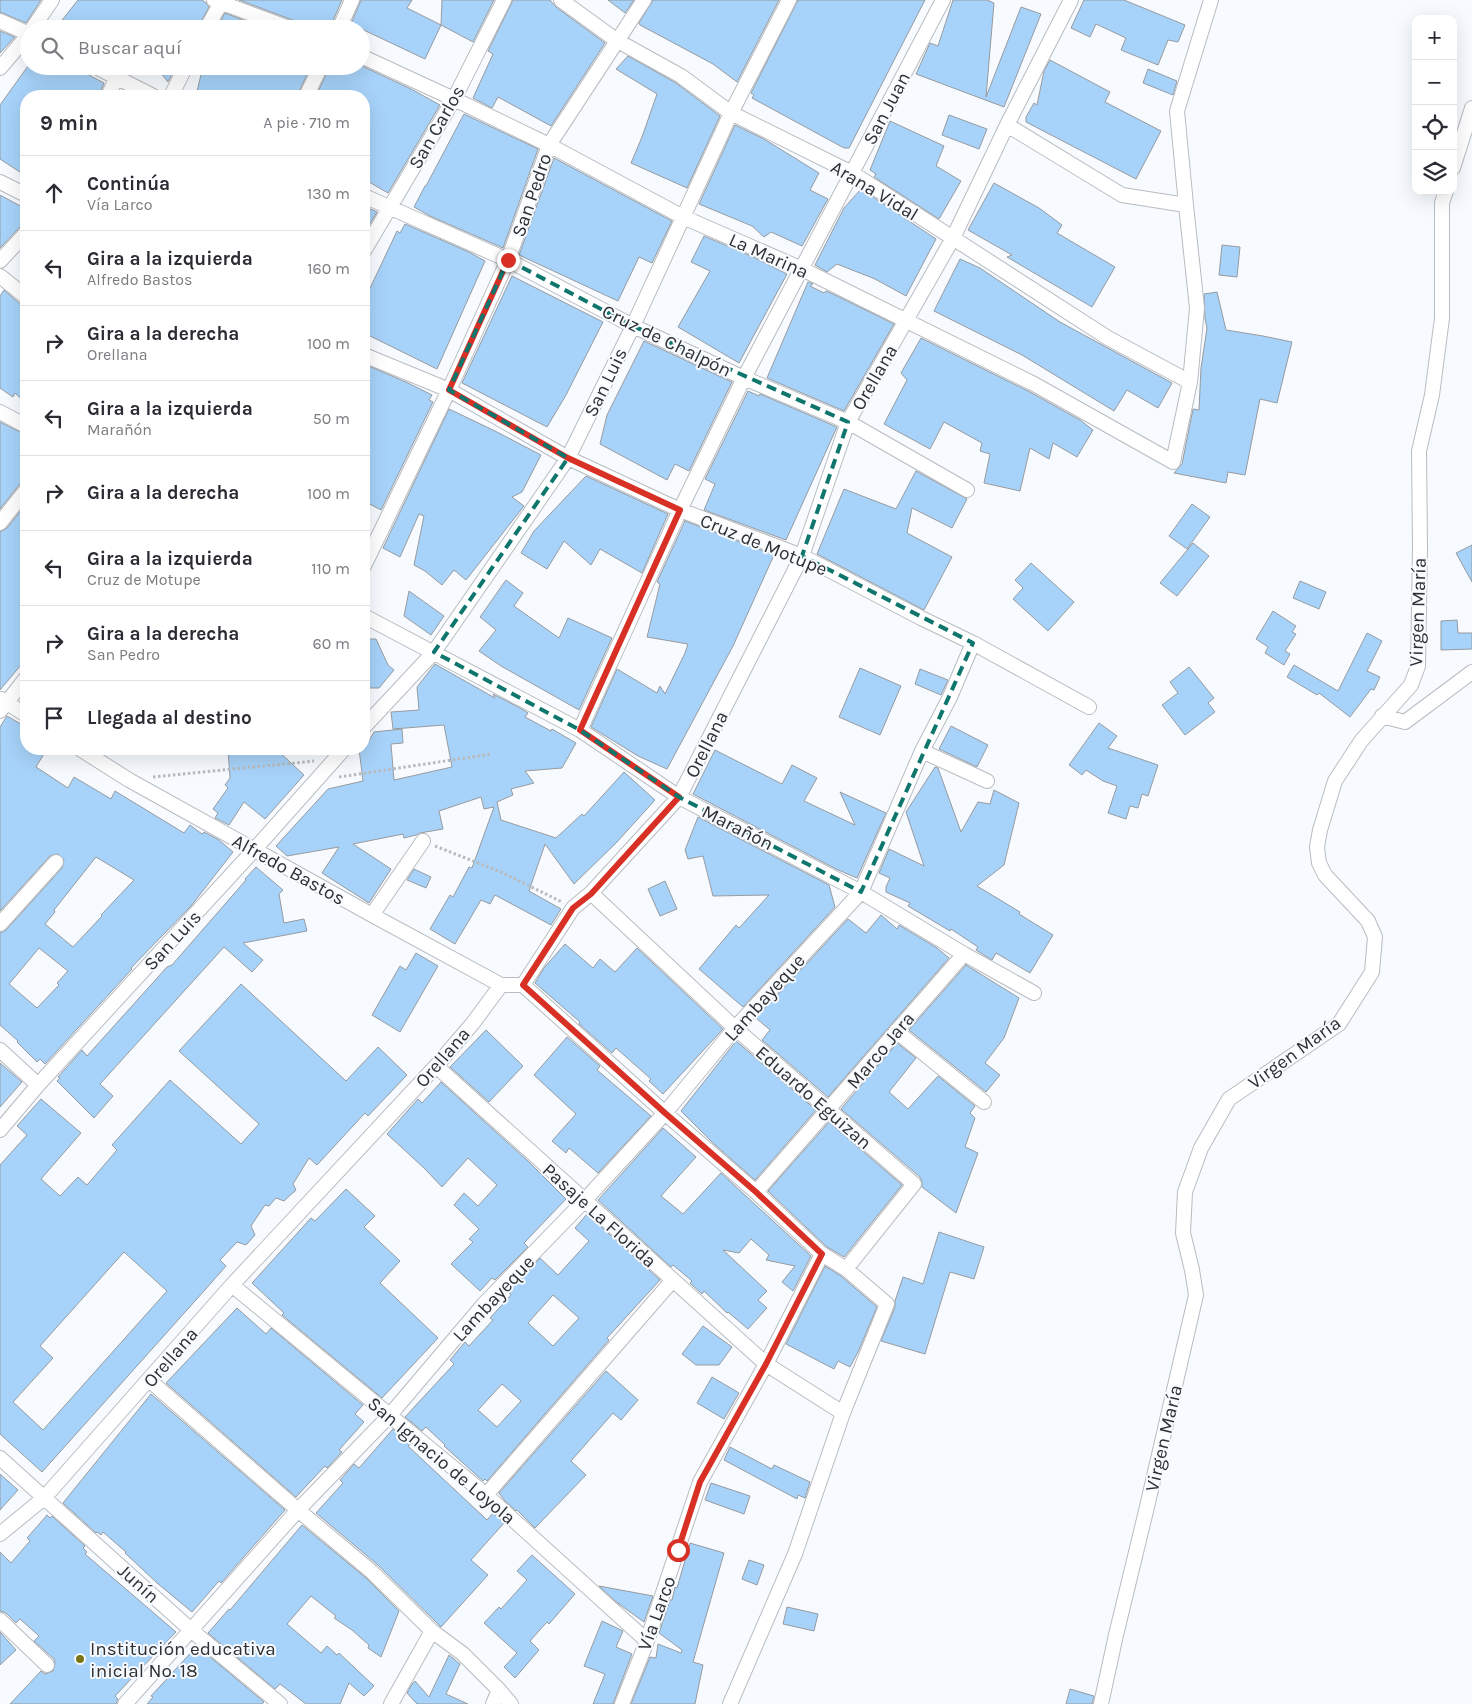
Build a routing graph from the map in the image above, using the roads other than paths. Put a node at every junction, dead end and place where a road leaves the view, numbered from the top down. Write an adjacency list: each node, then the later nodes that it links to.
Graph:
1 (52, 0): 11 (street)
2 (352, 0): 14 (street)
3 (504, 0): 29 (street, San Carlos)
4 (561, 0): 17 (street, Arana Vidal)
5 (644, 0): 17 (street, San Pedro)
6 (789, 0): 31 (street, San Luis)
7 (943, 0): 35 (street, San Juan)
8 (1071, 0): 32 (street, Orellana)
9 (1209, 1): 40 (street)
10 (218, 2): 12 (street); 13 (street)
11 (38, 20)
12 (210, 20)
13 (267, 20)
14 (343, 20)
15 (0, 21): 16 (street)
16 (20, 30)
17 (616, 40): 31 (street, Arana Vidal); 33 (street, San Pedro)
18 (20, 45): 20 (street)
19 (370, 60): 29 (street, La Marina)
20 (0, 68)
21 (113, 75): 24 (street)
22 (182, 75): 27 (street)
23 (316, 75): 28 (street)
24 (117, 77): 25 (street); 26 (street)
25 (111, 90)
26 (142, 90)
27 (174, 90)
28 (309, 90)
29 (454, 99): 33 (street, La Marina); 41 (street, San Carlos)
30 (1472, 108): 34 (street)
31 (731, 113): 35 (street, Arana Vidal); 42 (street, San Luis)
32 (1007, 125): 40 (street); 43 (street, Orellana)
33 (549, 145): 42 (street, La Marina); 46 (street, San Pedro)
34 (1457, 155)
35 (852, 173): 43 (street, Arana Vidal); 48 (street, San Juan)
36 (0, 182): 37 (street)
37 (20, 191)
38 (1445, 195): 75 (street, Virgen María)
39 (370, 198): 41 (street, Cruz de Chalpón)
40 (1186, 205): 55 (street)
41 (389, 206): 45 (street, San Carlos); 46 (street, Cruz de Chalpón)
42 (683, 216): 48 (street, La Marina); 52 (street, San Luis)
43 (953, 238): 51 (street, Orellana); 55 (street, Arana Vidal)
44 (20, 239): 47 (street)
45 (370, 240)
46 (508, 260): 52 (street, Cruz de Chalpón); 56 (street, San Pedro)
47 (0, 261)
48 (802, 269): 51 (street, La Marina); 54 (street, San Juan)
49 (0, 276): 50 (street)
50 (20, 292)
51 (906, 321): 55 (street, La Marina); 58 (street, Orellana)
52 (633, 326): 54 (street, Cruz de Chalpón); 60 (street, San Luis)
53 (370, 357): 56 (street, Cruz de Motupe)
54 (744, 378): 58 (street, Cruz de Chalpón); 63 (street, San Juan)
55 (1190, 382)
56 (449, 390): 60 (street, Cruz de Motupe); 65 (street, San Pedro)
57 (0, 412): 59 (street)
58 (848, 422): 61 (street, Cruz de Chalpón); 66 (street, Orellana)
59 (20, 423)
60 (568, 458): 63 (street, Cruz de Motupe); 69 (street, San Luis)
61 (967, 490)
62 (20, 498): 64 (street)
63 (680, 510): 66 (street, Cruz de Motupe); 77 (street, San Juan)
64 (0, 523)
65 (370, 554)
66 (802, 556): 68 (street, Cruz de Motupe); 82 (street, Orellana)
67 (370, 619): 69 (street, Marañón)
68 (972, 644): 73 (street, Cruz de Motupe); 78 (street, Lambayeque)
69 (434, 652): 76 (street, San Luis); 77 (street, Marañón)
70 (1472, 672): 75 (street)
71 (20, 684): 72 (street)
72 (2, 704): 74 (street)
73 (1089, 707)
74 (20, 712)
75 (1382, 716): 131 (street, Virgen María)
76 (370, 721)
77 (580, 730): 82 (street, Marañón)
78 (922, 751): 81 (street); 86 (street, Lambayeque)
79 (89, 755): 84 (street, Alfredo Bastos)
80 (338, 755): 84 (street, San Luis)
81 (987, 782)
82 (679, 797): 86 (street, Marañón); 87 (street, Orellana)
83 (423, 841): 88 (street)
84 (256, 849): 88 (street, Alfredo Bastos); 98 (street, San Luis)
85 (56, 862): 89 (street)
86 (861, 892): 90 (street, Marañón); 94 (street, Lambayeque)
87 (591, 894): 92 (street, Orellana); 94 (street, Eduardo Eguizan)
88 (372, 915): 91 (street, Alfredo Bastos)
89 (0, 924)
90 (964, 954): 93 (street, Marañón); 95 (street, Marco Jara)
91 (501, 985): 92 (street); 97 (street, Orellana)
92 (523, 985): 101 (street)
93 (1034, 993)
94 (735, 1028): 100 (street, Eduardo Eguizan); 101 (street, Lambayeque)
95 (896, 1030): 99 (street); 100 (street, Marco Jara)
96 (0, 1050): 98 (street)
97 (436, 1066): 104 (street, Pasaje La Florida); 108 (street, Orellana)
98 (38, 1085): 102 (street, San Luis)
99 (984, 1102)
100 (828, 1111): 103 (street, Marco Jara); 106 (street, Eduardo Eguizan)
101 (665, 1113): 103 (street); 104 (street, Lambayeque)
102 (0, 1130)
103 (756, 1192): 105 (street)
104 (584, 1201): 107 (street, Pasaje La Florida); 112 (street, Lambayeque)
105 (822, 1254): 106 (street); 109 (street, Vía Larco)
106 (846, 1269): 111 (street)
107 (672, 1281): 109 (street, Pasaje La Florida); 114 (street)
108 (232, 1285): 110 (street, Orellana); 112 (street, San Ignacio de Loyola)
109 (766, 1364): 111 (street, Pasaje La Florida); 121 (street, Vía Larco)
110 (149, 1380): 115 (street, Orellana); 116 (street)
111 (843, 1413): 130 (street)
112 (390, 1415): 114 (street, San Ignacio de Loyola); 116 (street, Lambayeque)
113 (0, 1458): 115 (street, Junín)
114 (486, 1495): 121 (street, San Ignacio de Loyola)
115 (44, 1498): 117 (street, Orellana); 119 (street, Junín)
116 (298, 1510): 119 (street, Lambayeque); 120 (street)
117 (0, 1534)
118 (0, 1620): 122 (street)
119 (191, 1630): 124 (street, Lambayeque); 125 (street, Junín)
120 (432, 1631): 123 (street); 126 (street)
121 (647, 1641): 129 (street, Vía Larco)
122 (48, 1665)
123 (500, 1690): 127 (street); 128 (street)
124 (125, 1704)
125 (280, 1704)
126 (391, 1704)
127 (493, 1704)
128 (511, 1704)
129 (622, 1704)
130 (730, 1704)
131 (1102, 1704)

